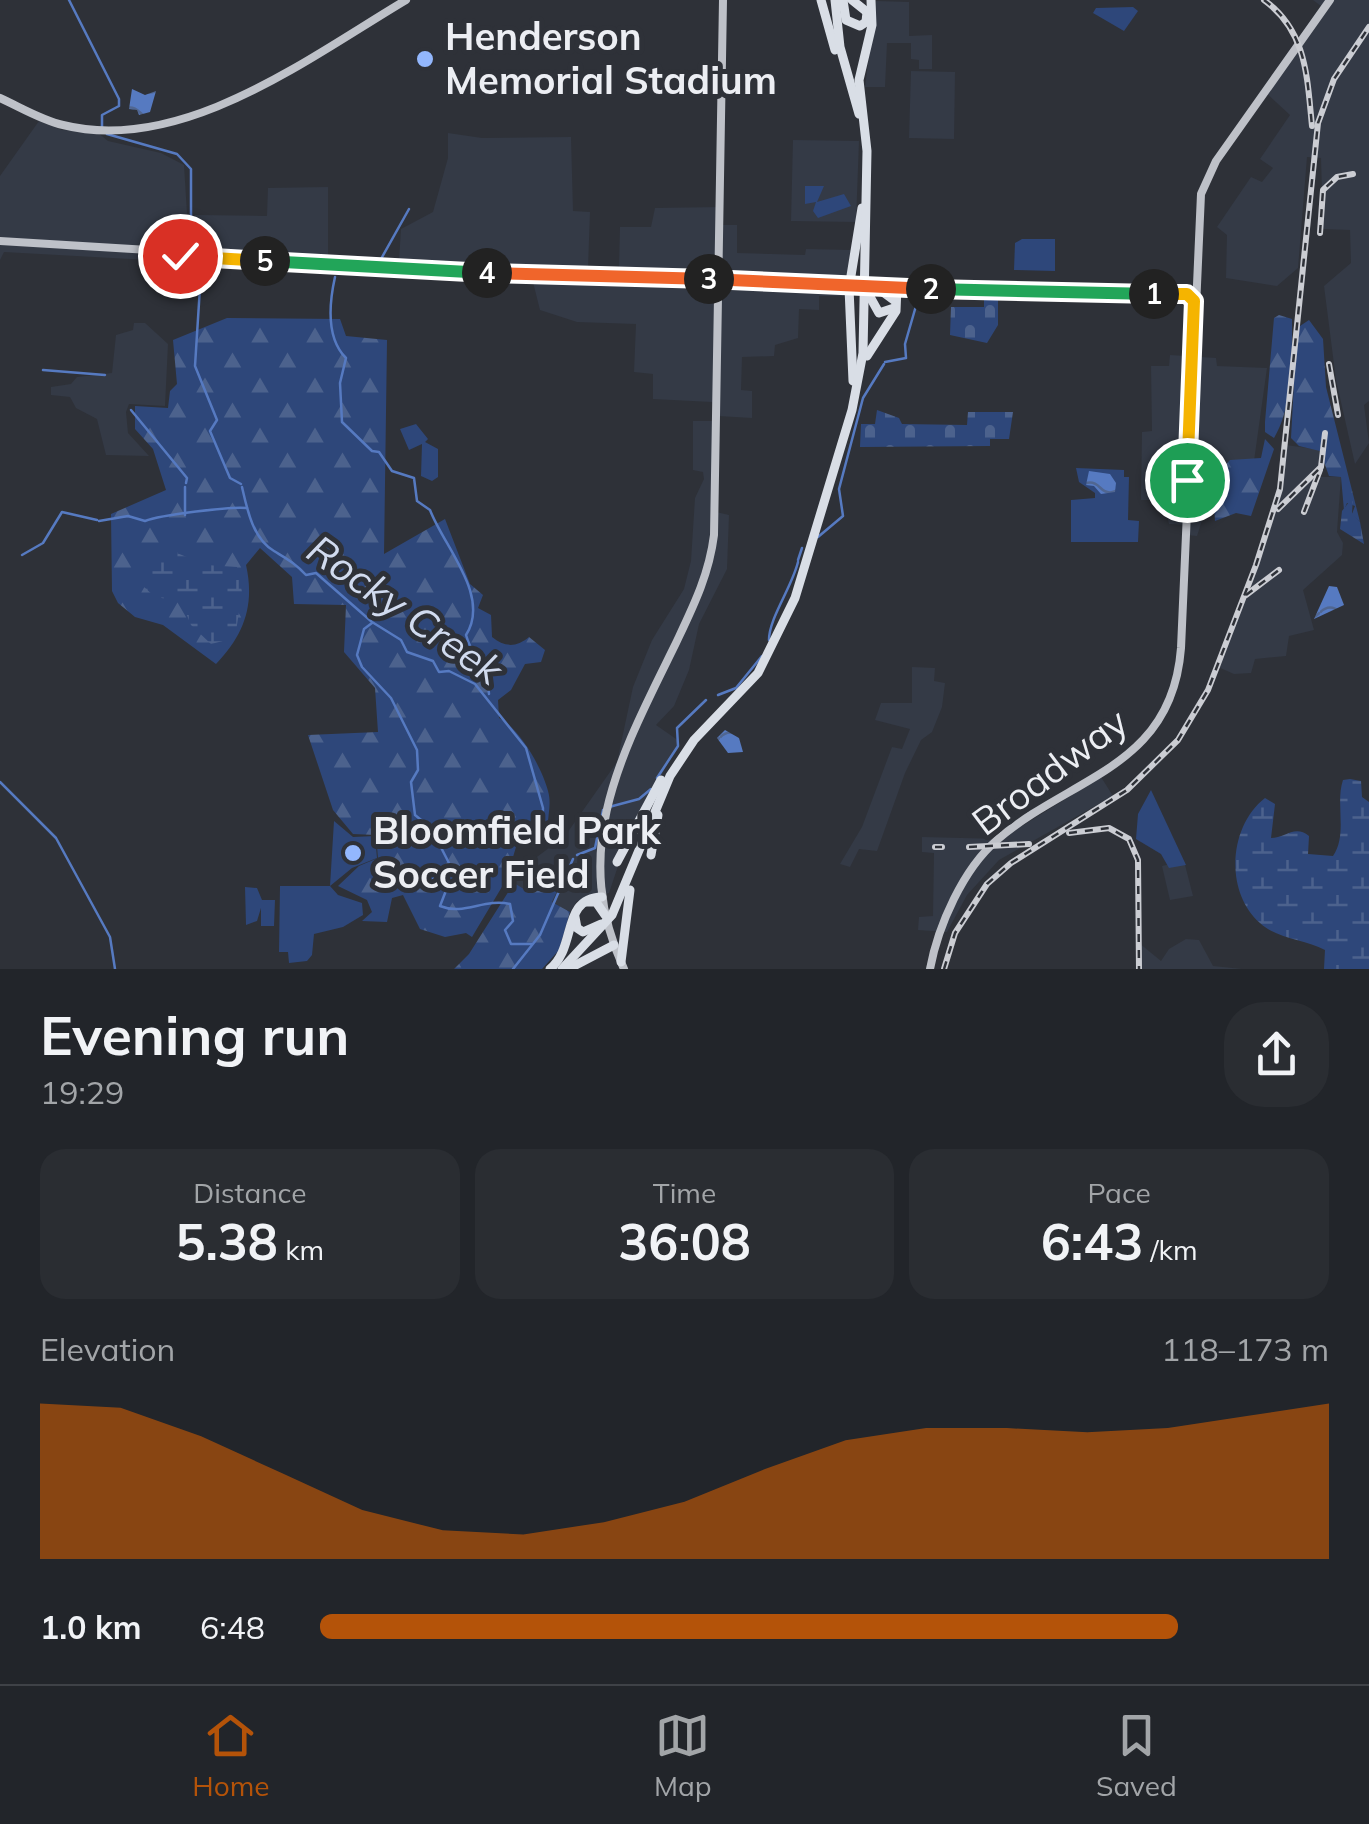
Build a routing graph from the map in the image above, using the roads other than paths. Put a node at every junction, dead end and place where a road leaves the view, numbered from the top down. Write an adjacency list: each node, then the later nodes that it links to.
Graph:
1 (398, 0): 9 (main road)
2 (406, 0): 9 (main road)
3 (723, 0): 15 (main road)
4 (821, 0): 11 (highway)
5 (839, 0): 6 (highway); 11 (highway); 11 (highway)
6 (852, 0)
7 (1330, 0): 22 (main road, Broadway)
8 (873, 2): 11 (highway)
9 (389, 9): 10 (main road)
10 (0, 98)
11 (861, 115): 12 (highway)
12 (865, 139): 13 (highway); 17 (highway)
13 (864, 200): 19 (highway); 24 (highway)
14 (710, 224): 15 (main road)
15 (720, 231): 18 (main road)
16 (0, 243): 18 (main road)
17 (866, 258): 21 (highway); 23 (highway)
18 (719, 278): 19 (main road); 31 (main road)
19 (849, 284): 20 (main road); 24 (highway)
20 (876, 286): 21 (highway); 21 (main road)
21 (898, 291): 22 (main road); 23 (highway)
22 (1195, 292): 36 (main road, Broadway)
23 (858, 388): 25 (highway)
24 (848, 411): 25 (highway)
25 (807, 554): 26 (highway)
26 (803, 567): 27 (highway); 28 (highway)
27 (684, 753): 29 (highway); 29 (highway)
28 (666, 774): 29 (highway); 30 (highway)
29 (648, 851): 30 (highway)
30 (629, 861): 32 (highway); 33 (highway)
31 (599, 895): 32 (main road); 34 (highway)
32 (606, 919): 33 (main road); 34 (highway); 35 (highway)
33 (616, 956): 35 (highway)
34 (552, 969)
35 (566, 969)
36 (930, 969)

